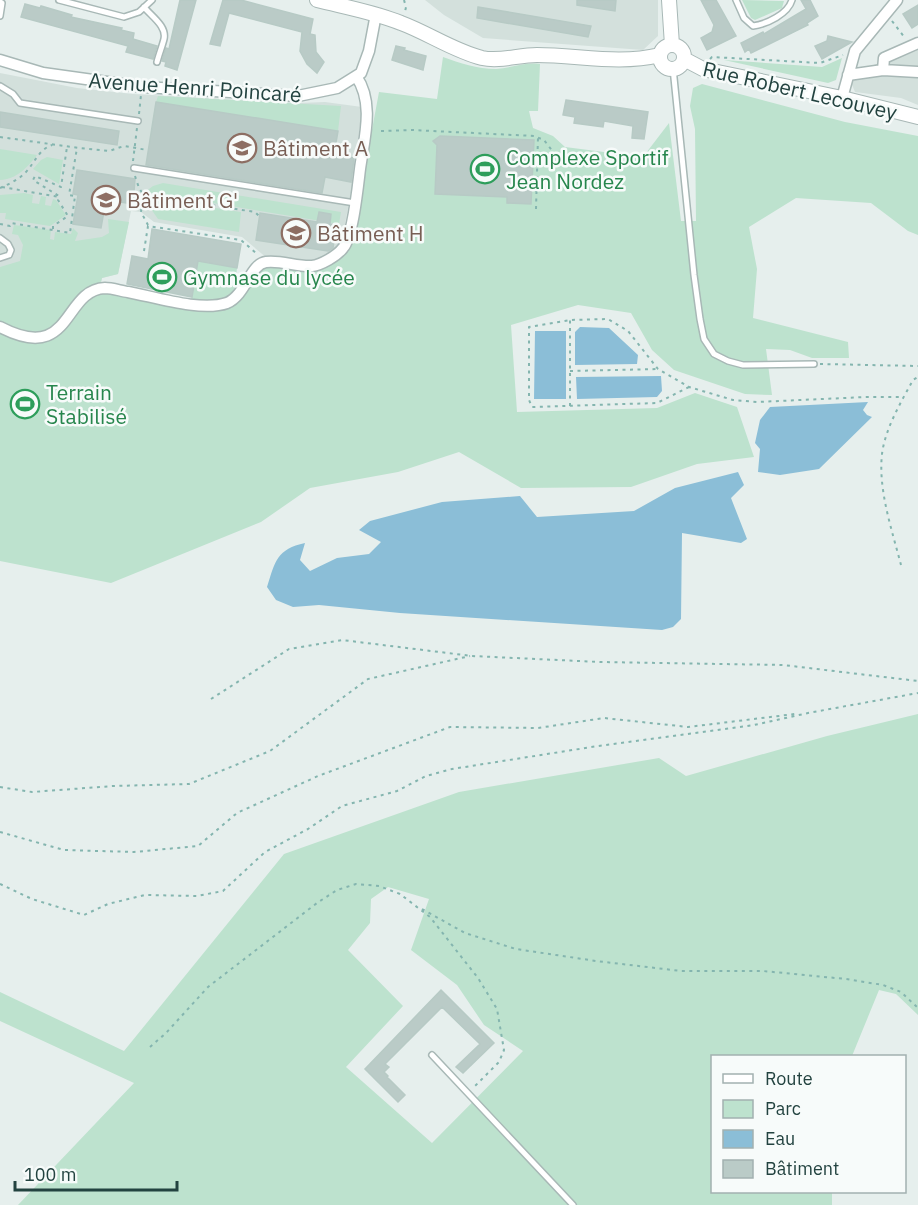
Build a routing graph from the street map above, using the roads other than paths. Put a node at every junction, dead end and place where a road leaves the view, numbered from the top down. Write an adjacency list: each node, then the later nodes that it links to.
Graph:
1 (59, 0): 10 (lane)
2 (152, 0): 10 (lane)
3 (317, 0): 9 (street)
4 (669, 0): 13 (street)
5 (736, 0): 6 (lane)
6 (792, 0)
7 (897, 0): 22 (street)
8 (2, 2): 12 (lane)
9 (345, 3): 11 (street)
10 (144, 8): 18 (lane)
11 (376, 14): 15 (street); 23 (street)
12 (0, 16)
13 (672, 45): 15 (street); 16 (street)
14 (915, 45): 20 (street)
15 (660, 55): 19 (street)
16 (684, 59): 19 (street); 25 (street, Rue Robert Lecouvey)
17 (0, 60): 23 (street, Avenue Henri Poincaré)
18 (157, 62)
19 (673, 68): 33 (lane)
20 (883, 70): 21 (street); 22 (street)
21 (918, 72)
22 (848, 75): 25 (street)
23 (356, 76): 29 (street)
24 (0, 86): 27 (lane)
25 (842, 98): 26 (street, Rue Robert Lecouvey)
26 (918, 117)
27 (138, 120)
28 (134, 168): 29 (lane)
29 (355, 202): 32 (street)
30 (0, 238): 31 (lane)
31 (0, 258)
32 (0, 327)
33 (814, 364)
34 (432, 1055): 35 (lane)
35 (573, 1205)

